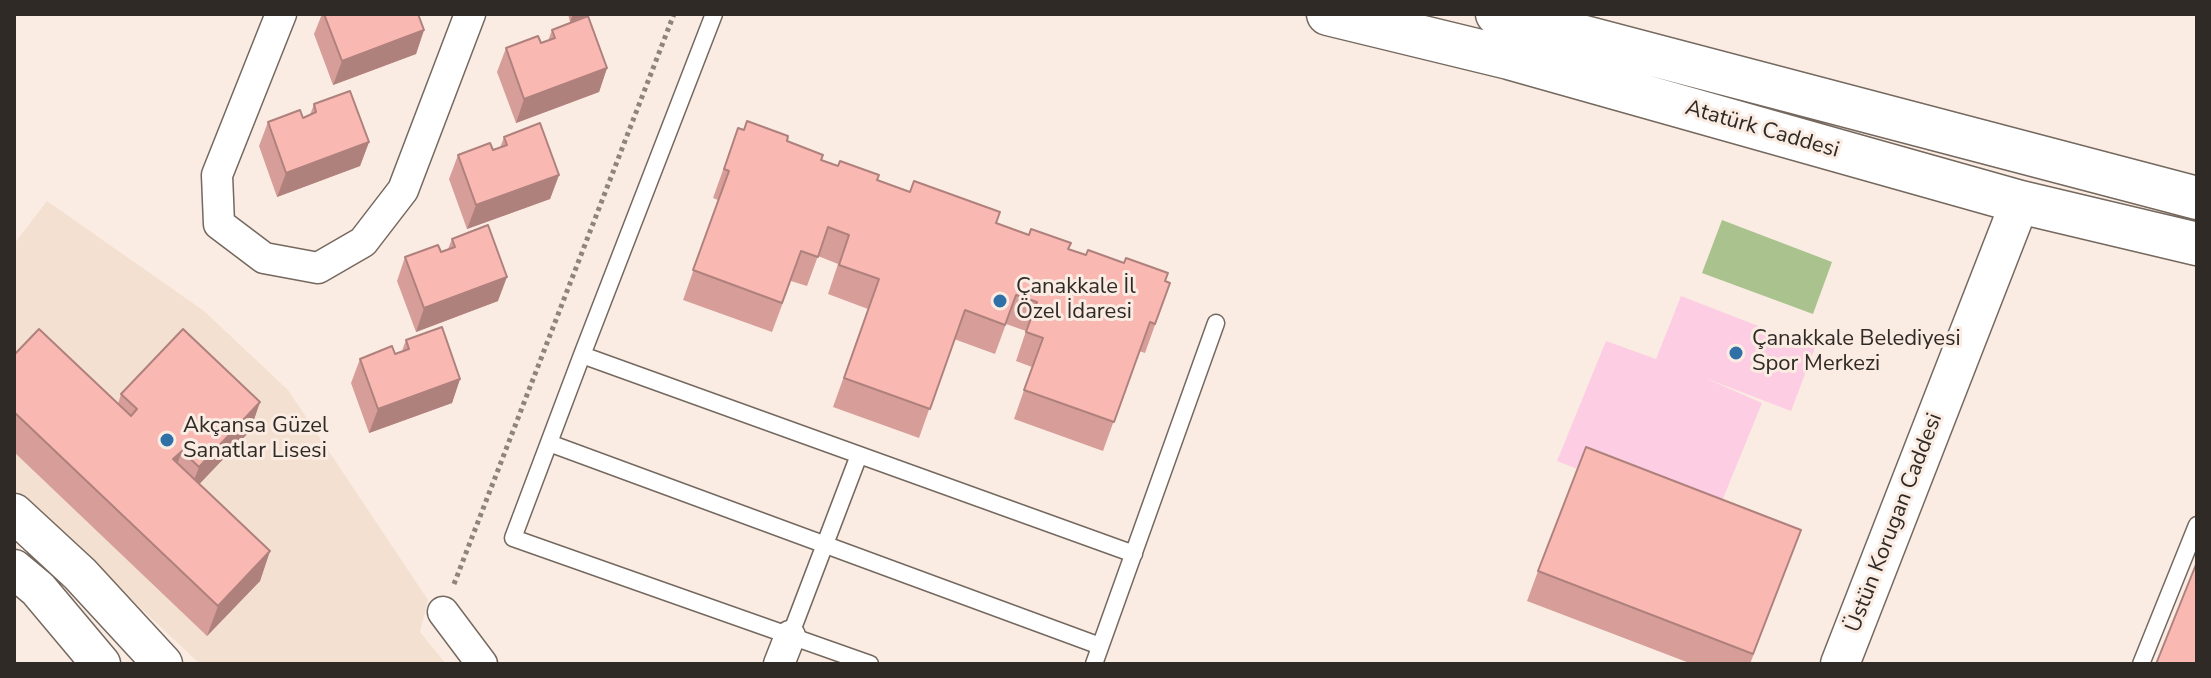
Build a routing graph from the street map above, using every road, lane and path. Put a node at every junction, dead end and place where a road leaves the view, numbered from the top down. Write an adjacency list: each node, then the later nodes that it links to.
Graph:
1 (281, 14): 2 (street)
2 (470, 14)
3 (674, 14): 19 (path)
4 (714, 14): 11 (lane)
5 (1328, 14): 8 (main road, Atatürk Caddesi)
6 (1497, 14): 7 (main road, Atatürk Caddesi)
7 (2197, 198)
8 (2020, 202): 9 (main road, Atatürk Caddesi); 28 (street, Üstün Korugan Caddesi)
9 (2197, 244)
10 (1216, 323): 17 (lane)
11 (582, 355): 12 (lane); 13 (lane)
12 (549, 443): 16 (lane); 20 (lane)
13 (859, 455): 16 (lane); 17 (lane)
14 (14, 513): 23 (street)
15 (2197, 525): 29 (lane)
16 (825, 545): 20 (lane); 21 (lane)
17 (1134, 554): 21 (lane)
18 (14, 569): 22 (street)
19 (443, 612): 24 (street)
20 (790, 636): 25 (street); 26 (lane)
21 (1100, 646): 27 (lane)
22 (101, 664)
23 (163, 664)
24 (482, 664)
25 (779, 664)
26 (870, 664)
27 (1094, 664)
28 (1840, 664)
29 (2141, 664)

